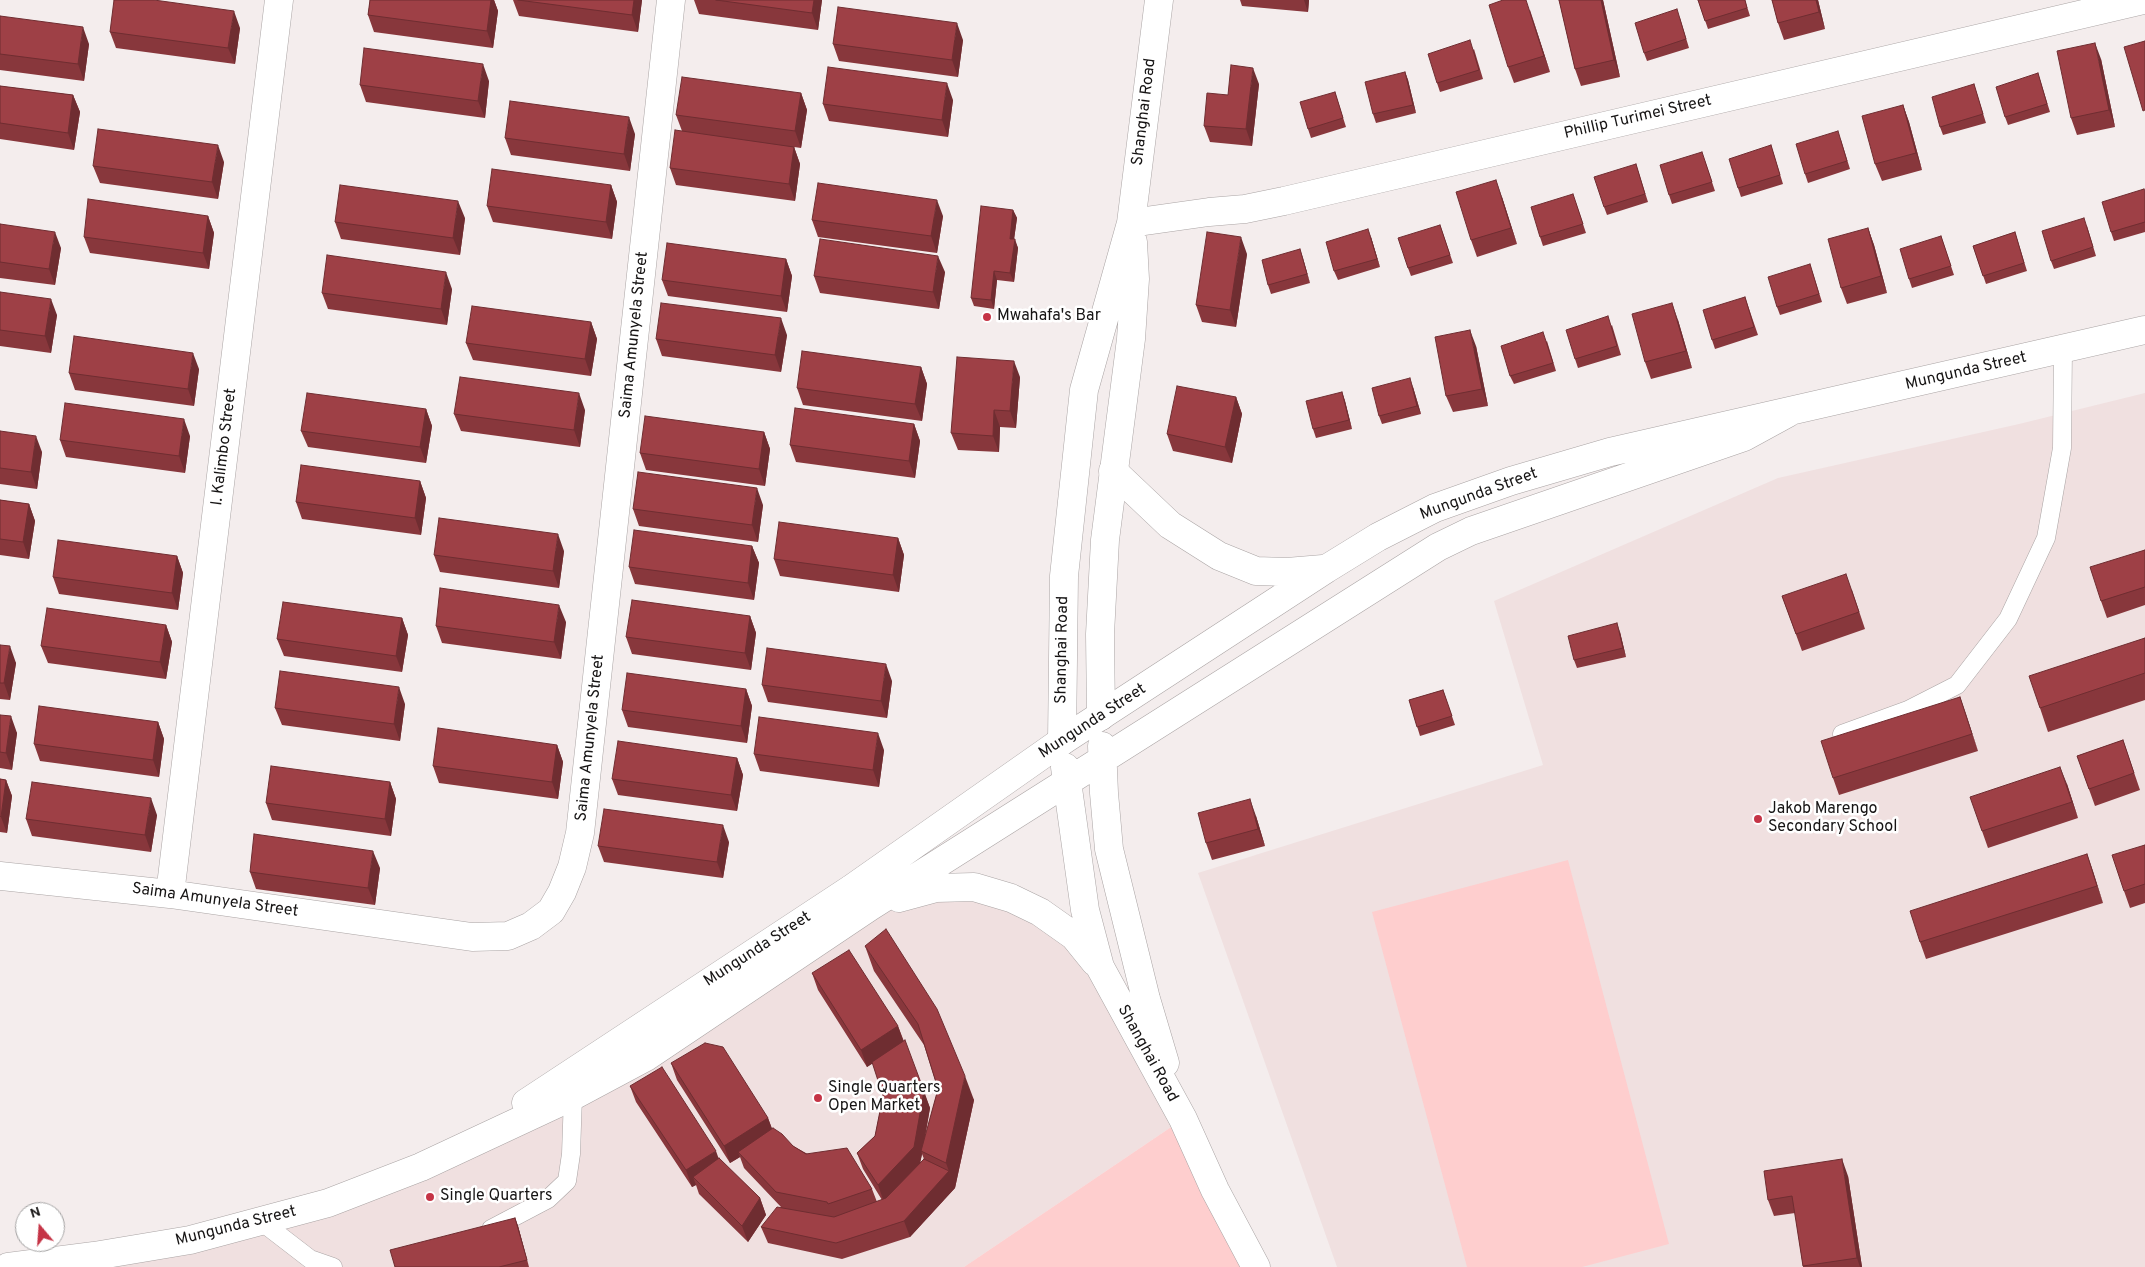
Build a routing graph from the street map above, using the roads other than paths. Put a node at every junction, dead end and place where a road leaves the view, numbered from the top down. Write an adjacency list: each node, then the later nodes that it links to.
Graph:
1 (279, 0): 17 (street, I. Kalimbo Street)
2 (671, 0): 17 (street, Saima Amunyela Street)
3 (1159, 0): 5 (street, Shanghai Road)
4 (2142, 0): 5 (street, Phillip Turimei Street)
5 (1131, 223): 9 (street, Shanghai Road); 13 (street, Shanghai Road)
6 (2145, 330): 7 (street, Mungunda Street)
7 (2063, 349): 8 (street, Mungunda Street); 12 (lane)
8 (1788, 413): 10 (street, Mungunda Street); 14 (street, Mungunda Street)
9 (1112, 471): 10 (street); 11 (street, Shanghai Road)
10 (1326, 569): 11 (street, Mungunda Street)
11 (1101, 716): 13 (street, Mungunda Street); 14 (street, Shanghai Road)
12 (1842, 734)
13 (1062, 741): 15 (street, Shanghai Road); 22 (street, Mungunda Street)
14 (1103, 759): 15 (street, Mungunda Street); 21 (street, Shanghai Road)
15 (1068, 783): 18 (street, Mungunda Street); 19 (street, Shanghai Road)
16 (0, 876): 17 (street, Saima Amunyela Street)
17 (170, 894)
18 (871, 906): 19 (street); 20 (street, Mungunda Street)
19 (1100, 967): 21 (street, Shanghai Road)
20 (573, 1096): 22 (street, Mungunda Street); 24 (lane)
21 (1183, 1119): 27 (street, Shanghai Road)
22 (454, 1152): 23 (street, Mungunda Street)
23 (262, 1222): 25 (street, Mungunda Street); 26 (lane)
24 (476, 1236)
25 (8, 1267)
26 (334, 1267)
27 (1256, 1267)

